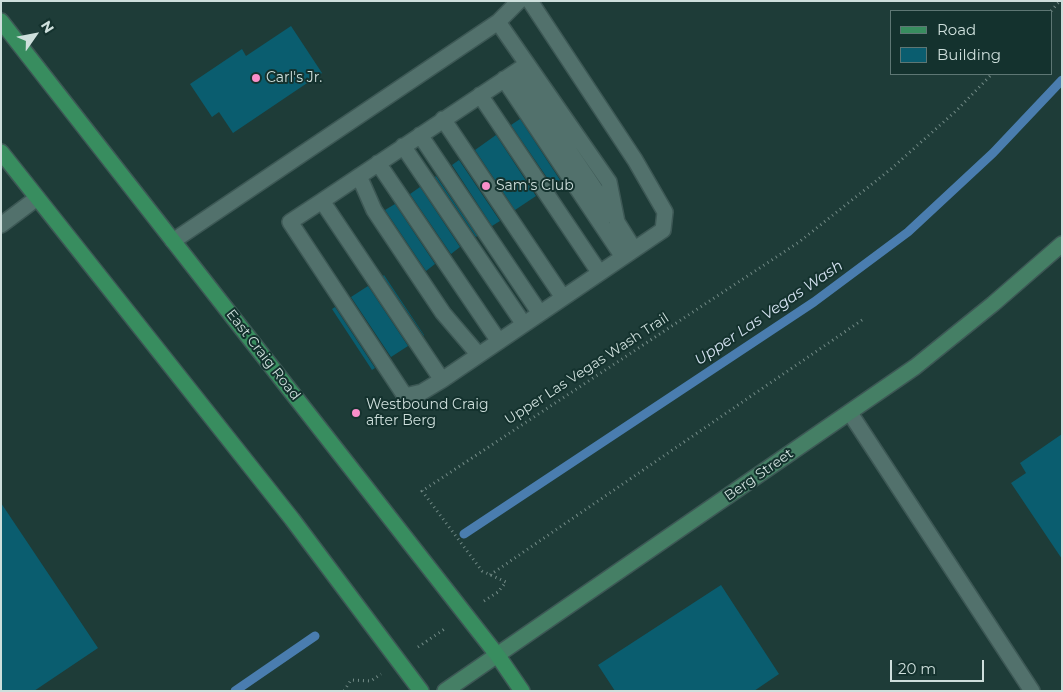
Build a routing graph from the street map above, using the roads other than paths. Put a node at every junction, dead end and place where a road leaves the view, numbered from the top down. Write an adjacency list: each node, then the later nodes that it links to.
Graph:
1 (519, 1): 4 (lane)
2 (530, 1): 18 (lane)
3 (1, 21): 16 (main road, East Craig Road)
4 (498, 22): 5 (lane); 16 (lane)
5 (515, 72): 6 (lane); 18 (lane); 18 (lane)
6 (480, 95): 7 (lane); 19 (lane)
7 (443, 119): 8 (lane); 20 (lane)
8 (420, 135): 9 (lane); 21 (lane)
9 (403, 146): 11 (lane); 22 (lane)
10 (1, 152): 13 (main road)
11 (378, 163): 12 (lane); 23 (lane)
12 (356, 178): 14 (lane); 24 (lane)
13 (37, 198): 15 (lane); 28 (main road)
14 (322, 201): 25 (lane); 25 (lane)
15 (1, 225)
16 (173, 241): 27 (main road, East Craig Road)
17 (1062, 244): 26 (street, Berg Street)
18 (628, 253): 19 (lane)
19 (599, 272): 20 (lane)
20 (562, 296): 21 (lane)
21 (539, 312): 22 (lane)
22 (523, 323): 23 (lane)
23 (498, 340): 24 (lane)
24 (478, 354): 25 (lane)
25 (442, 380)
26 (850, 412): 27 (street, Berg Street); 31 (lane)
27 (498, 656): 29 (street, Berg Street); 30 (main road, East Craig Road)
28 (421, 691)
29 (445, 691)
30 (522, 691)
31 (1032, 691)

